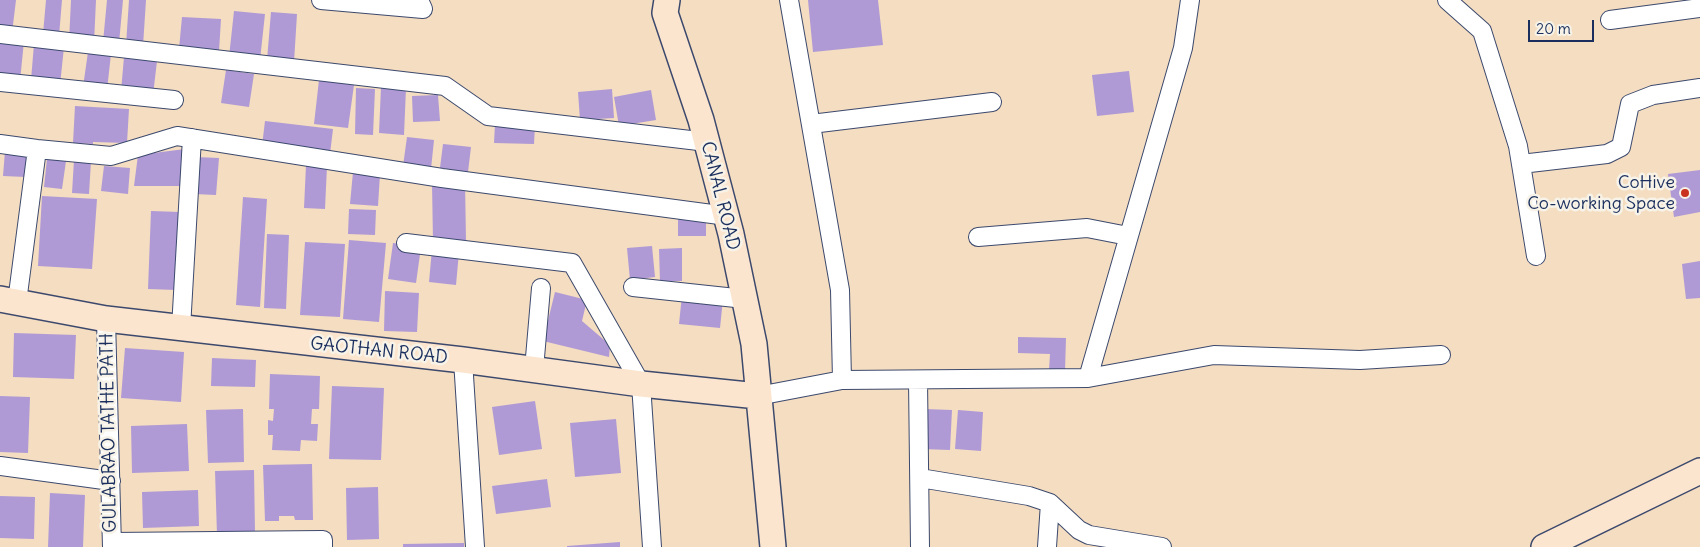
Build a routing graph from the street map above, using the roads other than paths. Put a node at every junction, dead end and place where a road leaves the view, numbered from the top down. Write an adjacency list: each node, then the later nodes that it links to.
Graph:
1 (321, 0): 2 (street)
2 (419, 0)
3 (667, 0): 16 (street, CANAL ROAD)
4 (789, 0): 14 (street)
5 (1190, 0): 21 (street)
6 (1447, 0): 19 (street)
7 (1700, 8): 8 (street)
8 (1610, 20)
9 (0, 34): 16 (street)
10 (0, 82): 12 (street)
11 (1700, 88): 19 (street)
12 (174, 100)
13 (992, 102): 14 (street)
14 (811, 124): 35 (street)
15 (192, 138): 18 (street); 20 (street); 30 (street)
16 (707, 142): 20 (street, CANAL ROAD)
17 (0, 144): 18 (street)
18 (38, 149): 28 (street)
19 (1521, 164): 24 (street)
20 (727, 216): 27 (street, CANAL ROAD)
21 (1128, 236): 22 (street); 34 (street)
22 (978, 237)
23 (406, 243): 37 (street)
24 (1536, 256)
25 (633, 287): 27 (street)
26 (541, 288): 33 (street)
27 (745, 299): 38 (street, CANAL ROAD)
28 (9, 301): 29 (street, GAOTHAN ROAD)
29 (106, 319): 30 (street, GAOTHAN ROAD); 42 (street, GULABRAO TATHE PATH)
30 (181, 328): 32 (street, GAOTHAN ROAD)
31 (1441, 355): 34 (street)
32 (463, 360): 33 (street, GAOTHAN ROAD); 47 (street)
33 (534, 370): 37 (street, GAOTHAN ROAD)
34 (1088, 378): 36 (street)
35 (842, 380): 36 (street); 38 (street)
36 (918, 380): 41 (street)
37 (641, 384): 38 (street, GAOTHAN ROAD); 48 (street)
38 (758, 396): 49 (street, CANAL ROAD)
39 (0, 466): 42 (street)
40 (1700, 471): 45 (street)
41 (920, 478): 43 (street); 50 (street)
42 (111, 481): 44 (street, GULABRAO TATHE PATH)
43 (1050, 502): 51 (street); 52 (street)
44 (112, 544): 46 (street)
45 (1559, 544)
46 (323, 547)
47 (475, 547)
48 (652, 547)
49 (774, 547)
50 (920, 547)
51 (1046, 547)
52 (1162, 547)

